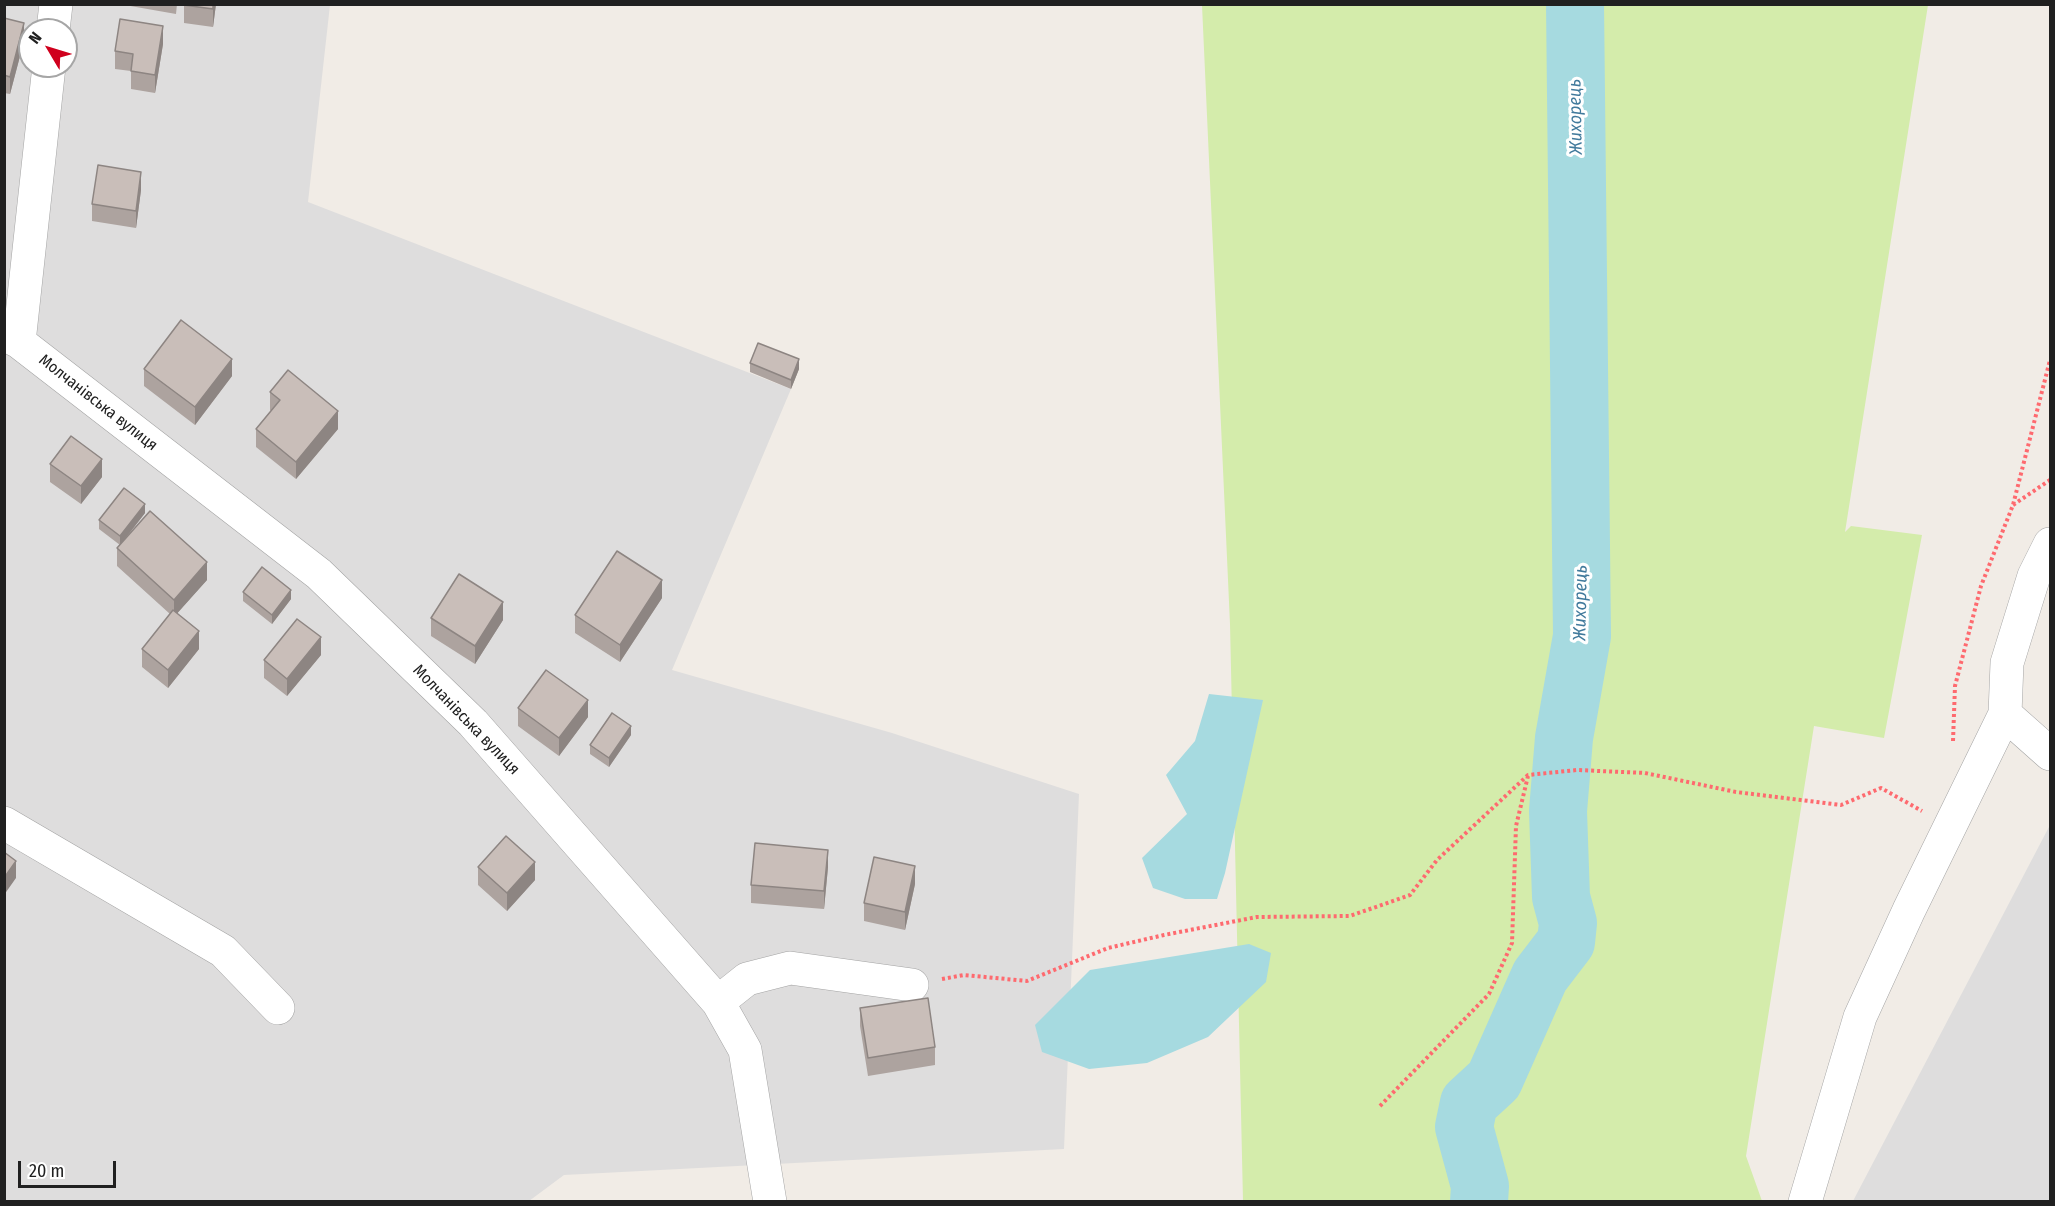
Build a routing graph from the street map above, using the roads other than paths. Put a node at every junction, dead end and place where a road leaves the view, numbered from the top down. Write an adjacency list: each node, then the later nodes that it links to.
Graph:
1 (47, 78): 2 (street, Молчанівська вулиця)
2 (12, 338): 8 (street, Молчанівська вулиця)
3 (2050, 544): 4 (street)
4 (2006, 714): 5 (street); 11 (street)
5 (2050, 754)
6 (4, 824): 9 (street)
7 (912, 985): 8 (street)
8 (718, 1002): 10 (street, Молчанівська вулиця)
9 (278, 1008)
10 (770, 1202)
11 (1805, 1202)

